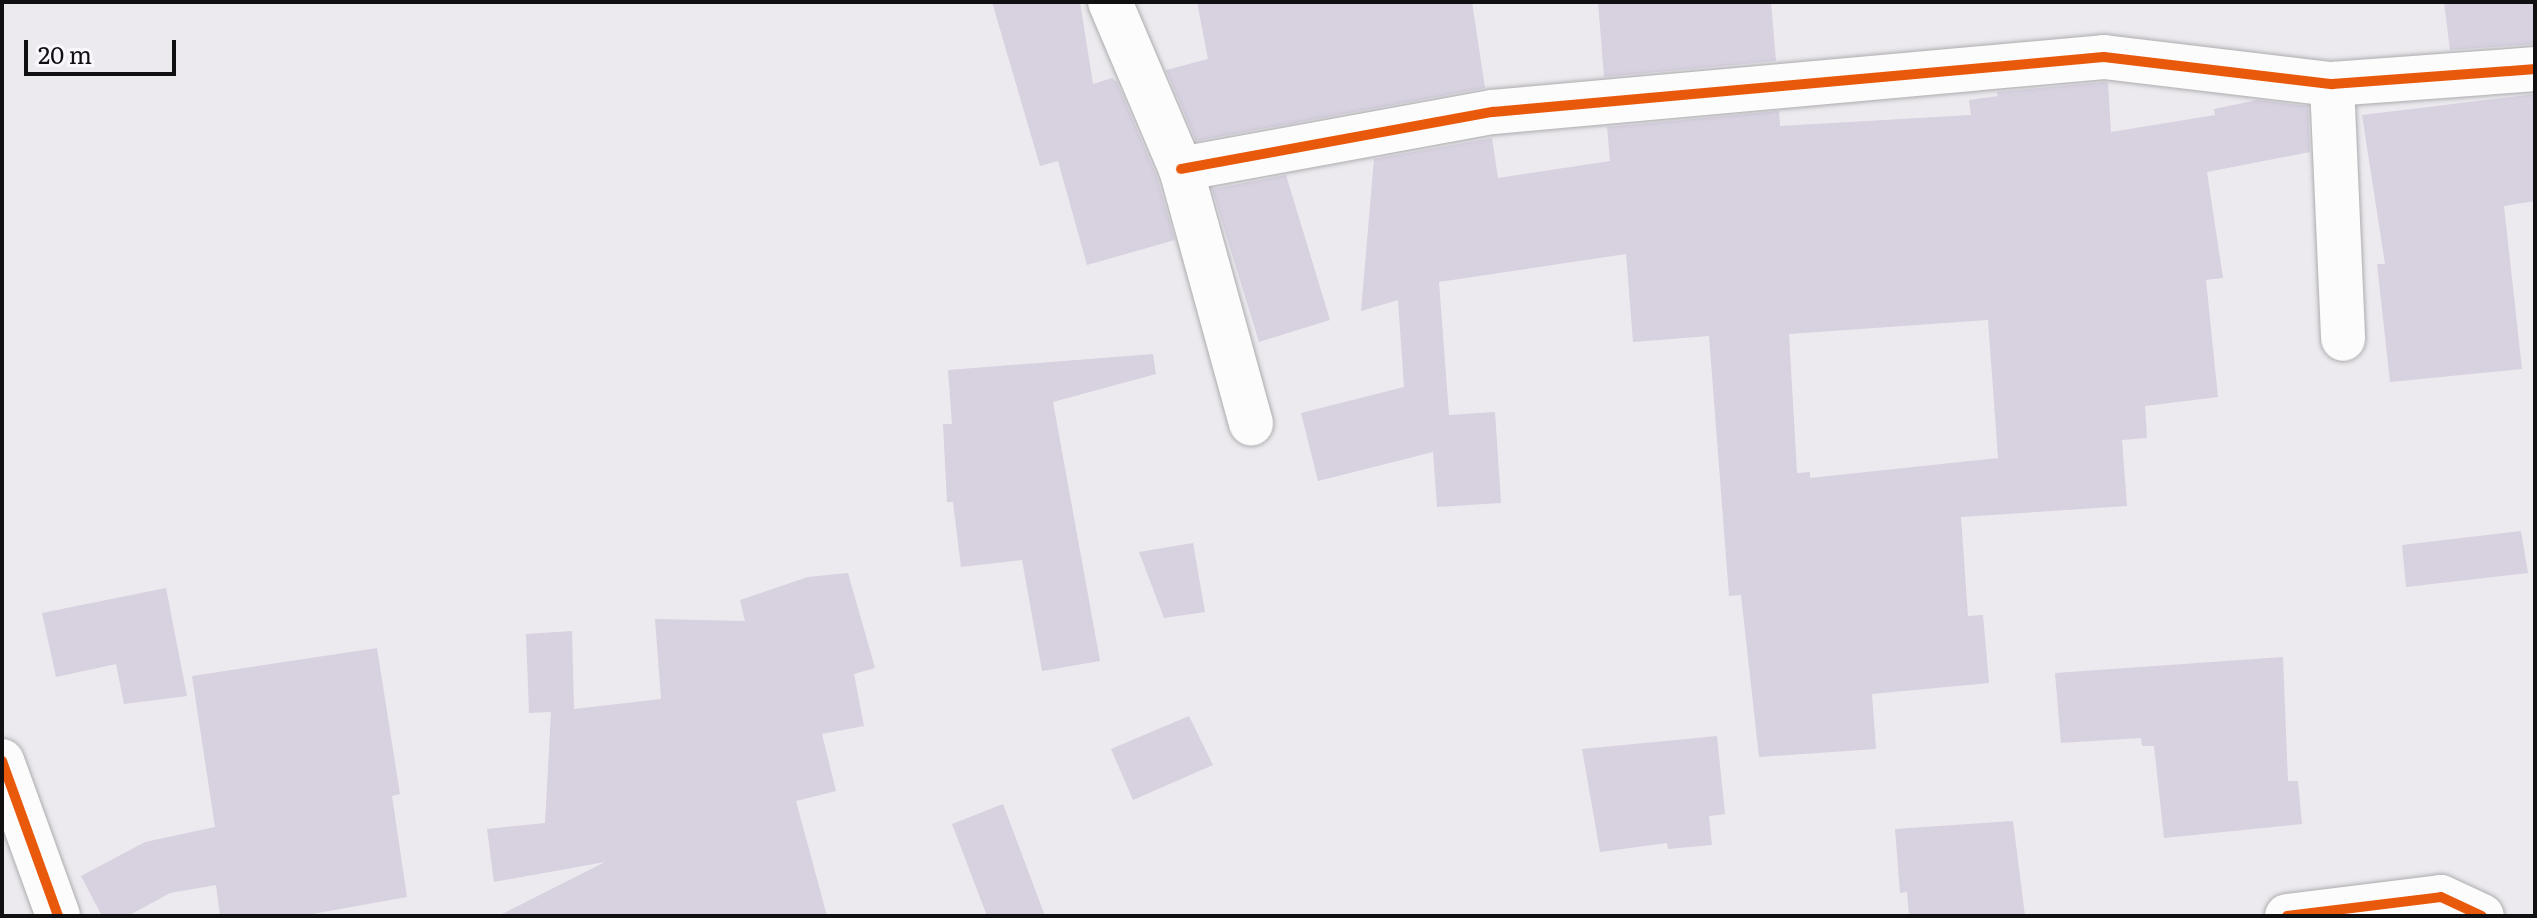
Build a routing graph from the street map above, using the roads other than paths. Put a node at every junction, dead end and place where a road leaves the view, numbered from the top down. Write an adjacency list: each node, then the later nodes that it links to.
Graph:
1 (1110, 2): 4 (street)
2 (2535, 69): 3 (street)
3 (2332, 84): 4 (street); 5 (street)
4 (1181, 169): 6 (street)
5 (2343, 339)
6 (1251, 424)
7 (2, 761): 9 (street)
8 (2312, 914): 10 (street)
9 (58, 916)
10 (2482, 916)

